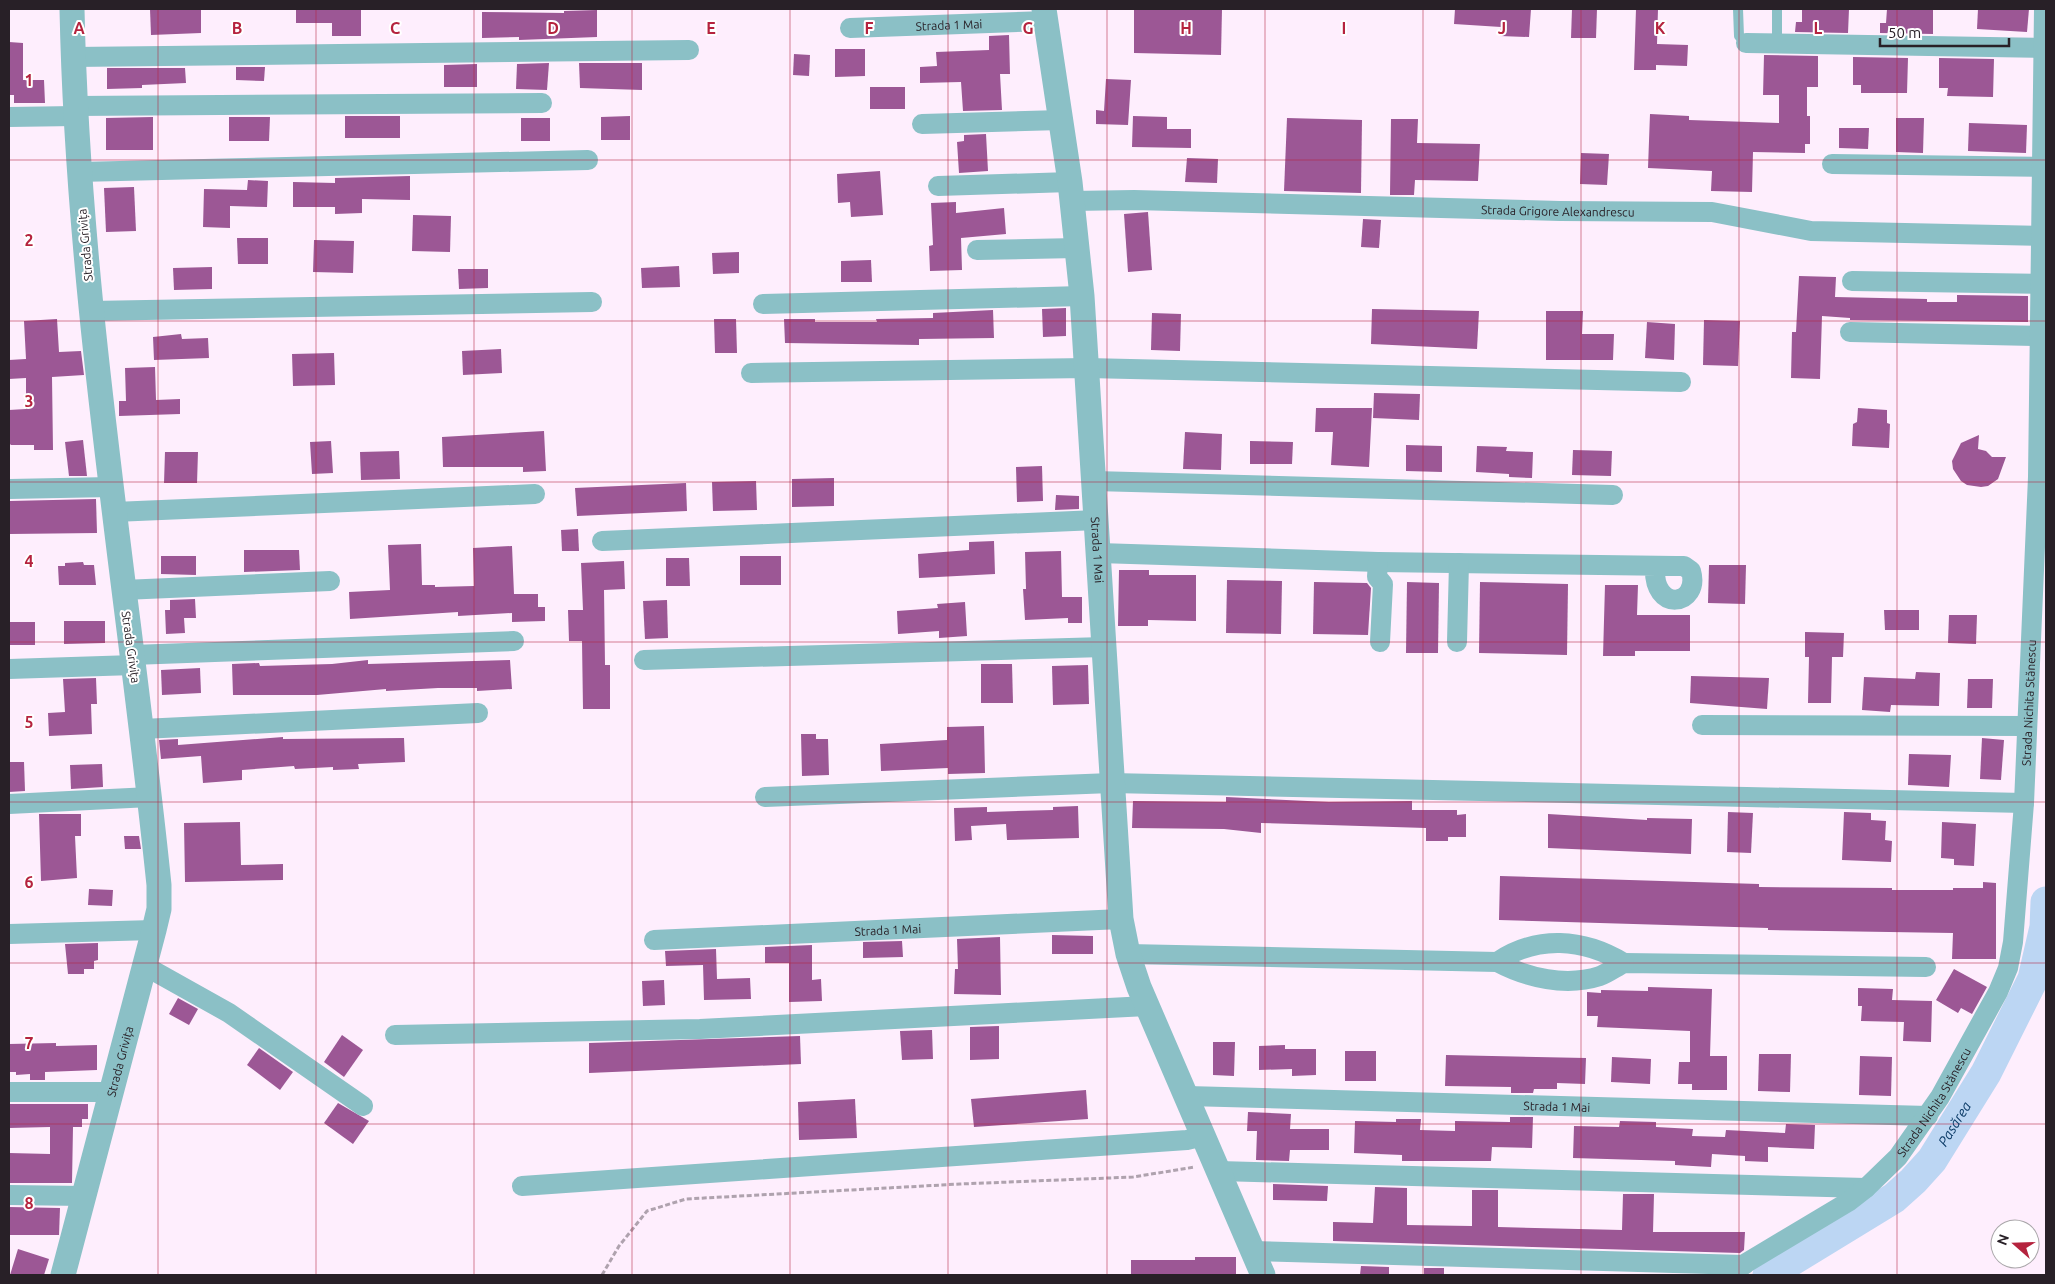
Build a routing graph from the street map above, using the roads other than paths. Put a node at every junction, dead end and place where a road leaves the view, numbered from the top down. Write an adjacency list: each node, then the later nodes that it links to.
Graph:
1 (72, 9): 11 (street, Strada Grivița)
2 (1738, 9): 7 (lane)
3 (1777, 9): 8 (lane)
4 (2044, 9): 9 (street, Strada Nichita Stănescu)
5 (1045, 15): 6 (street, Strada 1 Mai); 15 (street, Strada 1 Mai)
6 (850, 28)
7 (1746, 43): 8 (street)
8 (1777, 44): 9 (street)
9 (2044, 48): 19 (street, Strada Nichita Stănescu)
10 (689, 50): 11 (street)
11 (73, 57): 13 (street, Strada Grivița)
12 (542, 103): 13 (street)
13 (75, 111): 14 (street); 20 (street, Strada Grivița)
14 (9, 117)
15 (1061, 120): 16 (street); 22 (street, Strada 1 Mai)
16 (922, 124)
17 (588, 160): 20 (street)
18 (1832, 164): 19 (street)
19 (2043, 167): 23 (street, Strada Nichita Stănescu)
20 (78, 172): 31 (street, Strada Grivița)
21 (938, 186): 22 (street)
22 (1071, 191): 23 (street, Strada Grigore Alexandrescu); 24 (street, Strada 1 Mai)
23 (2042, 236): 27 (street, Strada Nichita Stănescu)
24 (1077, 248): 25 (street); 28 (street, Strada 1 Mai)
25 (977, 250)
26 (1852, 281): 27 (street)
27 (2042, 284): 33 (street, Strada Nichita Stănescu)
28 (1082, 296): 30 (street); 34 (street, Strada 1 Mai)
29 (592, 302): 31 (street)
30 (763, 304)
31 (92, 311): 38 (street, Strada Grivița)
32 (1850, 332): 33 (street)
33 (2040, 336): 60 (street, Strada Nichita Stănescu)
34 (1087, 368): 35 (street); 36 (street); 37 (street, Strada 1 Mai)
35 (751, 373)
36 (1681, 382)
37 (1094, 481): 41 (street); 43 (street, Strada 1 Mai)
38 (111, 487): 39 (street); 42 (street, Strada Grivița)
39 (9, 489)
40 (535, 494): 42 (street)
41 (1613, 495)
42 (114, 512): 50 (street, Strada Grivița)
43 (1097, 520): 44 (street); 45 (street, Strada 1 Mai)
44 (602, 541)
45 (1099, 553): 46 (street); 54 (street, Strada 1 Mai)
46 (1378, 562): 47 (street); 52 (street)
47 (1459, 563): 48 (street); 53 (street)
48 (1655, 566)
49 (330, 582): 50 (street)
50 (123, 590): 55 (street, Strada Grivița)
51 (514, 642): 55 (street)
52 (1380, 642)
53 (1457, 642)
54 (1104, 647): 56 (street); 62 (street, Strada 1 Mai)
55 (133, 660): 57 (street); 61 (street, Strada Grivița)
56 (644, 660)
57 (9, 669)
58 (478, 713): 61 (street)
59 (1702, 725): 60 (street)
60 (2027, 726): 65 (street, Strada Nichita Stănescu)
61 (142, 728): 63 (street, Strada Grivița)
62 (1111, 783): 64 (street); 65 (street); 67 (street, Strada 1 Mai)
63 (150, 797): 66 (street); 68 (street, Strada Grivița)
64 (765, 797)
65 (2024, 803): 82 (street, Strada Nichita Stănescu)
66 (9, 804)
67 (1121, 919): 70 (street, Strada 1 Mai); 71 (street, Strada 1 Mai)
68 (154, 930): 69 (street); 74 (street, Strada Grivița)
69 (9, 934)
70 (654, 940)
71 (1128, 954): 72 (street); 76 (street, Strada 1 Mai)
72 (1497, 962): 73 (street); 73 (street)
73 (1624, 963): 75 (street)
74 (145, 966): 79 (street, Strada Grivița); 81 (street)
75 (1926, 967)
76 (1147, 1006): 77 (street); 80 (street, Strada 1 Mai)
77 (395, 1035)
78 (9, 1092): 79 (street)
79 (111, 1092): 87 (street, Strada Grivița)
80 (1186, 1096): 82 (street, Strada 1 Mai); 83 (street, Strada 1 Mai)
81 (362, 1106)
82 (1928, 1116): 85 (street, Strada Nichita Stănescu)
83 (1212, 1154): 84 (street); 85 (street); 88 (street, Strada 1 Mai)
84 (522, 1186)
85 (1866, 1188): 89 (street, Strada Nichita Stănescu)
86 (9, 1195): 87 (street)
87 (84, 1196): 90 (street, Strada Grivița)
88 (1252, 1251): 89 (street); 91 (street, Strada 1 Mai)
89 (1744, 1265): 92 (street, Strada Nichita Stănescu)
90 (63, 1275)
91 (1262, 1275)
92 (1726, 1275)

